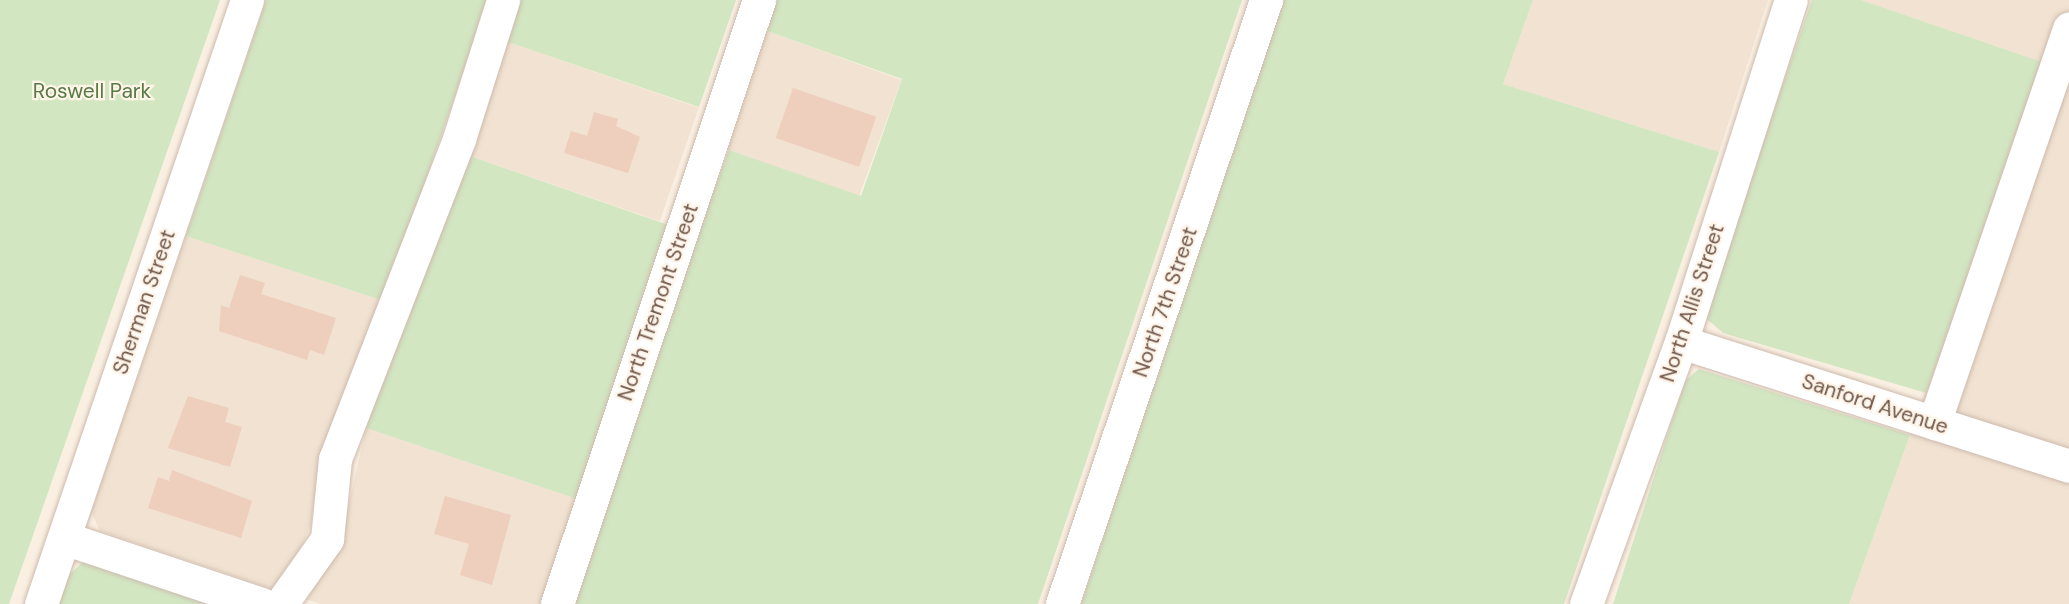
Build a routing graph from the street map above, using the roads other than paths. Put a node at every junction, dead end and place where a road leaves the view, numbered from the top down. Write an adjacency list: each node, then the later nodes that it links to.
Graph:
1 (247, 0): 10 (street, Sherman Street)
2 (503, 0): 13 (street)
3 (759, 0): 14 (street, North Tremont Street)
4 (1266, 0): 15 (street, North 7th Street)
5 (1791, 0): 7 (street, North Allis Street)
6 (2069, 28): 8 (street)
7 (1681, 342): 8 (street, Sanford Avenue); 16 (street, North Allis Street)
8 (1934, 423): 9 (street, Sanford Avenue)
9 (2069, 466)
10 (64, 538): 11 (street, Sherman Street); 12 (street)
11 (41, 604)
12 (261, 604)
13 (281, 604)
14 (557, 604)
15 (1062, 604)
16 (1586, 604)

